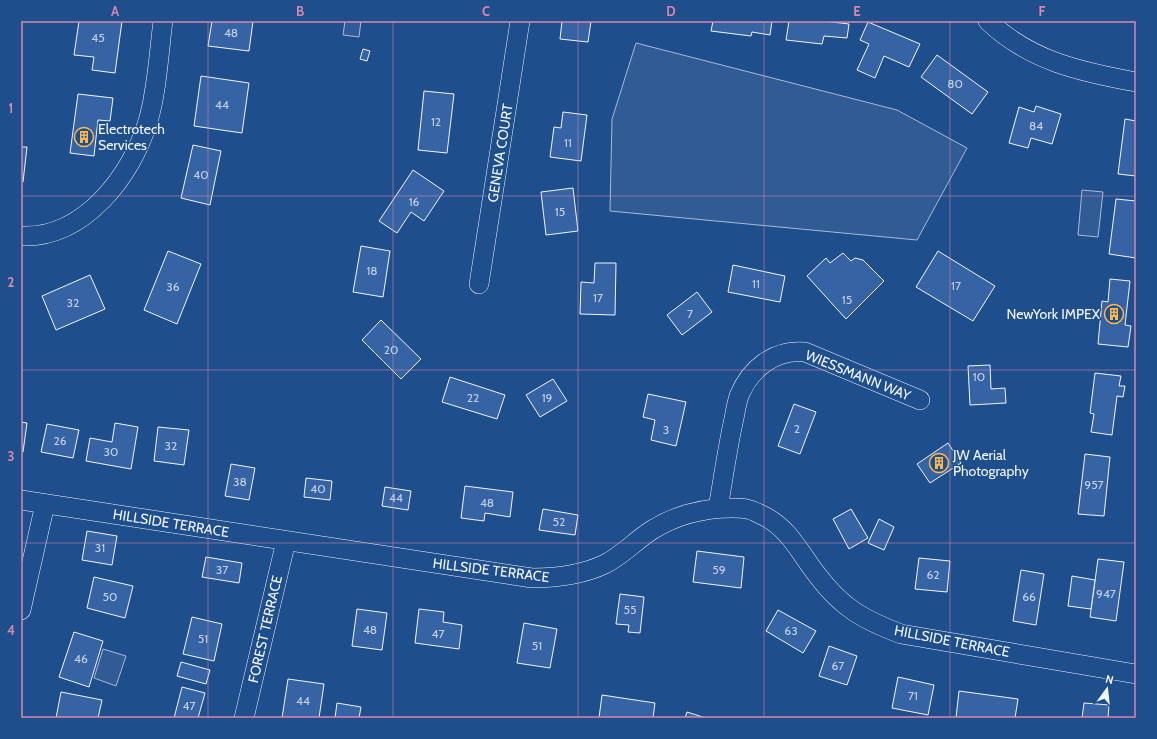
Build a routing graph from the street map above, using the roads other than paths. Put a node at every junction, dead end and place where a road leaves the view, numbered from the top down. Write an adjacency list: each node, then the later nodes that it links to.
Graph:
1 (163, 21): 5 (street)
2 (520, 21): 6 (street, GENEVA COURT)
3 (988, 21): 4 (street)
4 (1136, 82)
5 (21, 236)
6 (479, 284)
7 (920, 400): 10 (street, WIESSMANN WAY)
8 (21, 500): 9 (street, HILLSIDE TERRACE)
9 (45, 504): 11 (street, HILLSIDE TERRACE); 12 (street)
10 (718, 508): 11 (street, HILLSIDE TERRACE); 13 (street, HILLSIDE TERRACE)
11 (286, 541): 14 (street, FOREST TERRACE)
12 (21, 610)
13 (1136, 674)
14 (244, 718)

